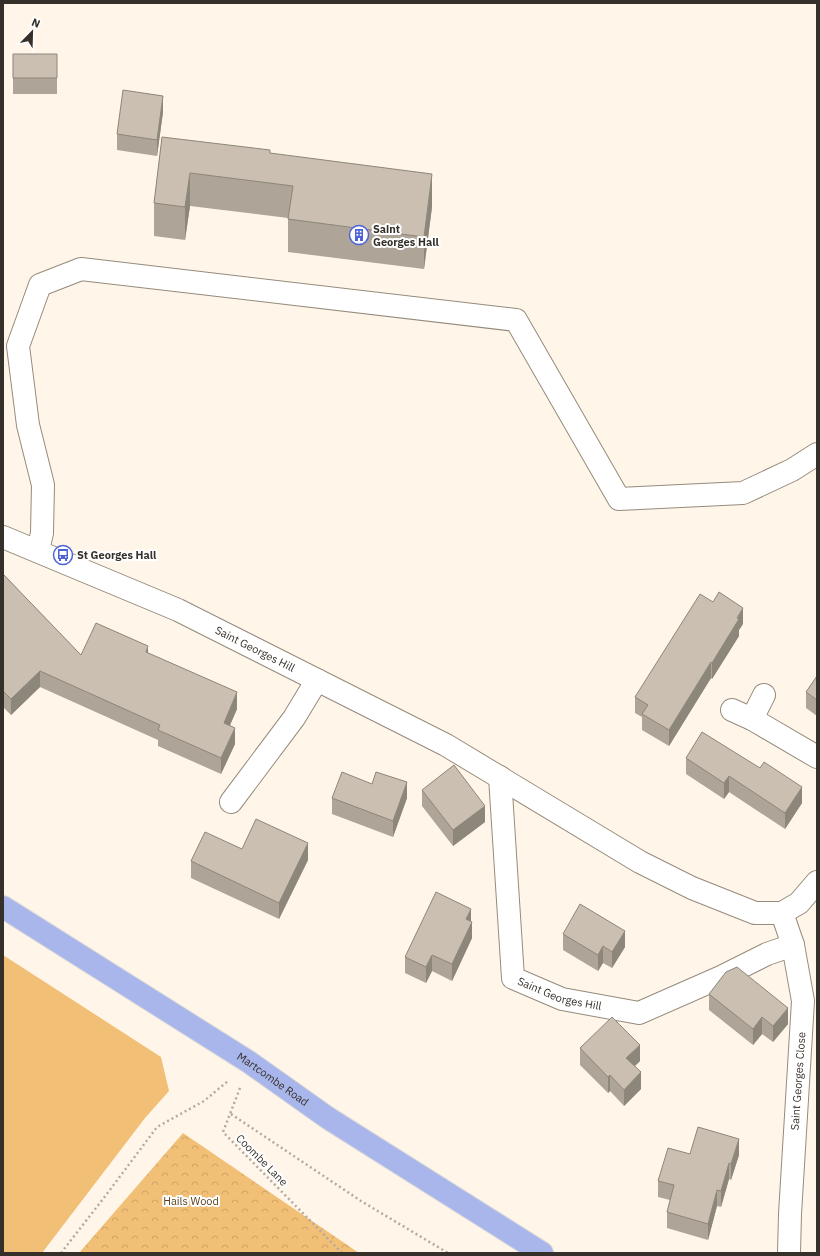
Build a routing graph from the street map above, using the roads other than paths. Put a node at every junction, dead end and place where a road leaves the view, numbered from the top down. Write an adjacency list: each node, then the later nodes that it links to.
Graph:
1 (817, 454): 3 (street)
2 (3, 537): 3 (street, Saint Georges Hill)
3 (38, 551): 4 (street, Saint Georges Hill)
4 (317, 680): 7 (street, Saint Georges Hill); 8 (street)
5 (764, 695): 6 (street)
6 (817, 757)
7 (500, 777): 11 (street, Saint Georges Hill); 12 (street, Saint Georges Hill)
8 (231, 802)
9 (817, 882): 11 (street)
10 (3, 907): 13 (main road, Martcombe Road)
11 (782, 913): 12 (street, Saint Georges Close)
12 (793, 945): 14 (street, Saint Georges Close)
13 (542, 1253)
14 (789, 1253)

